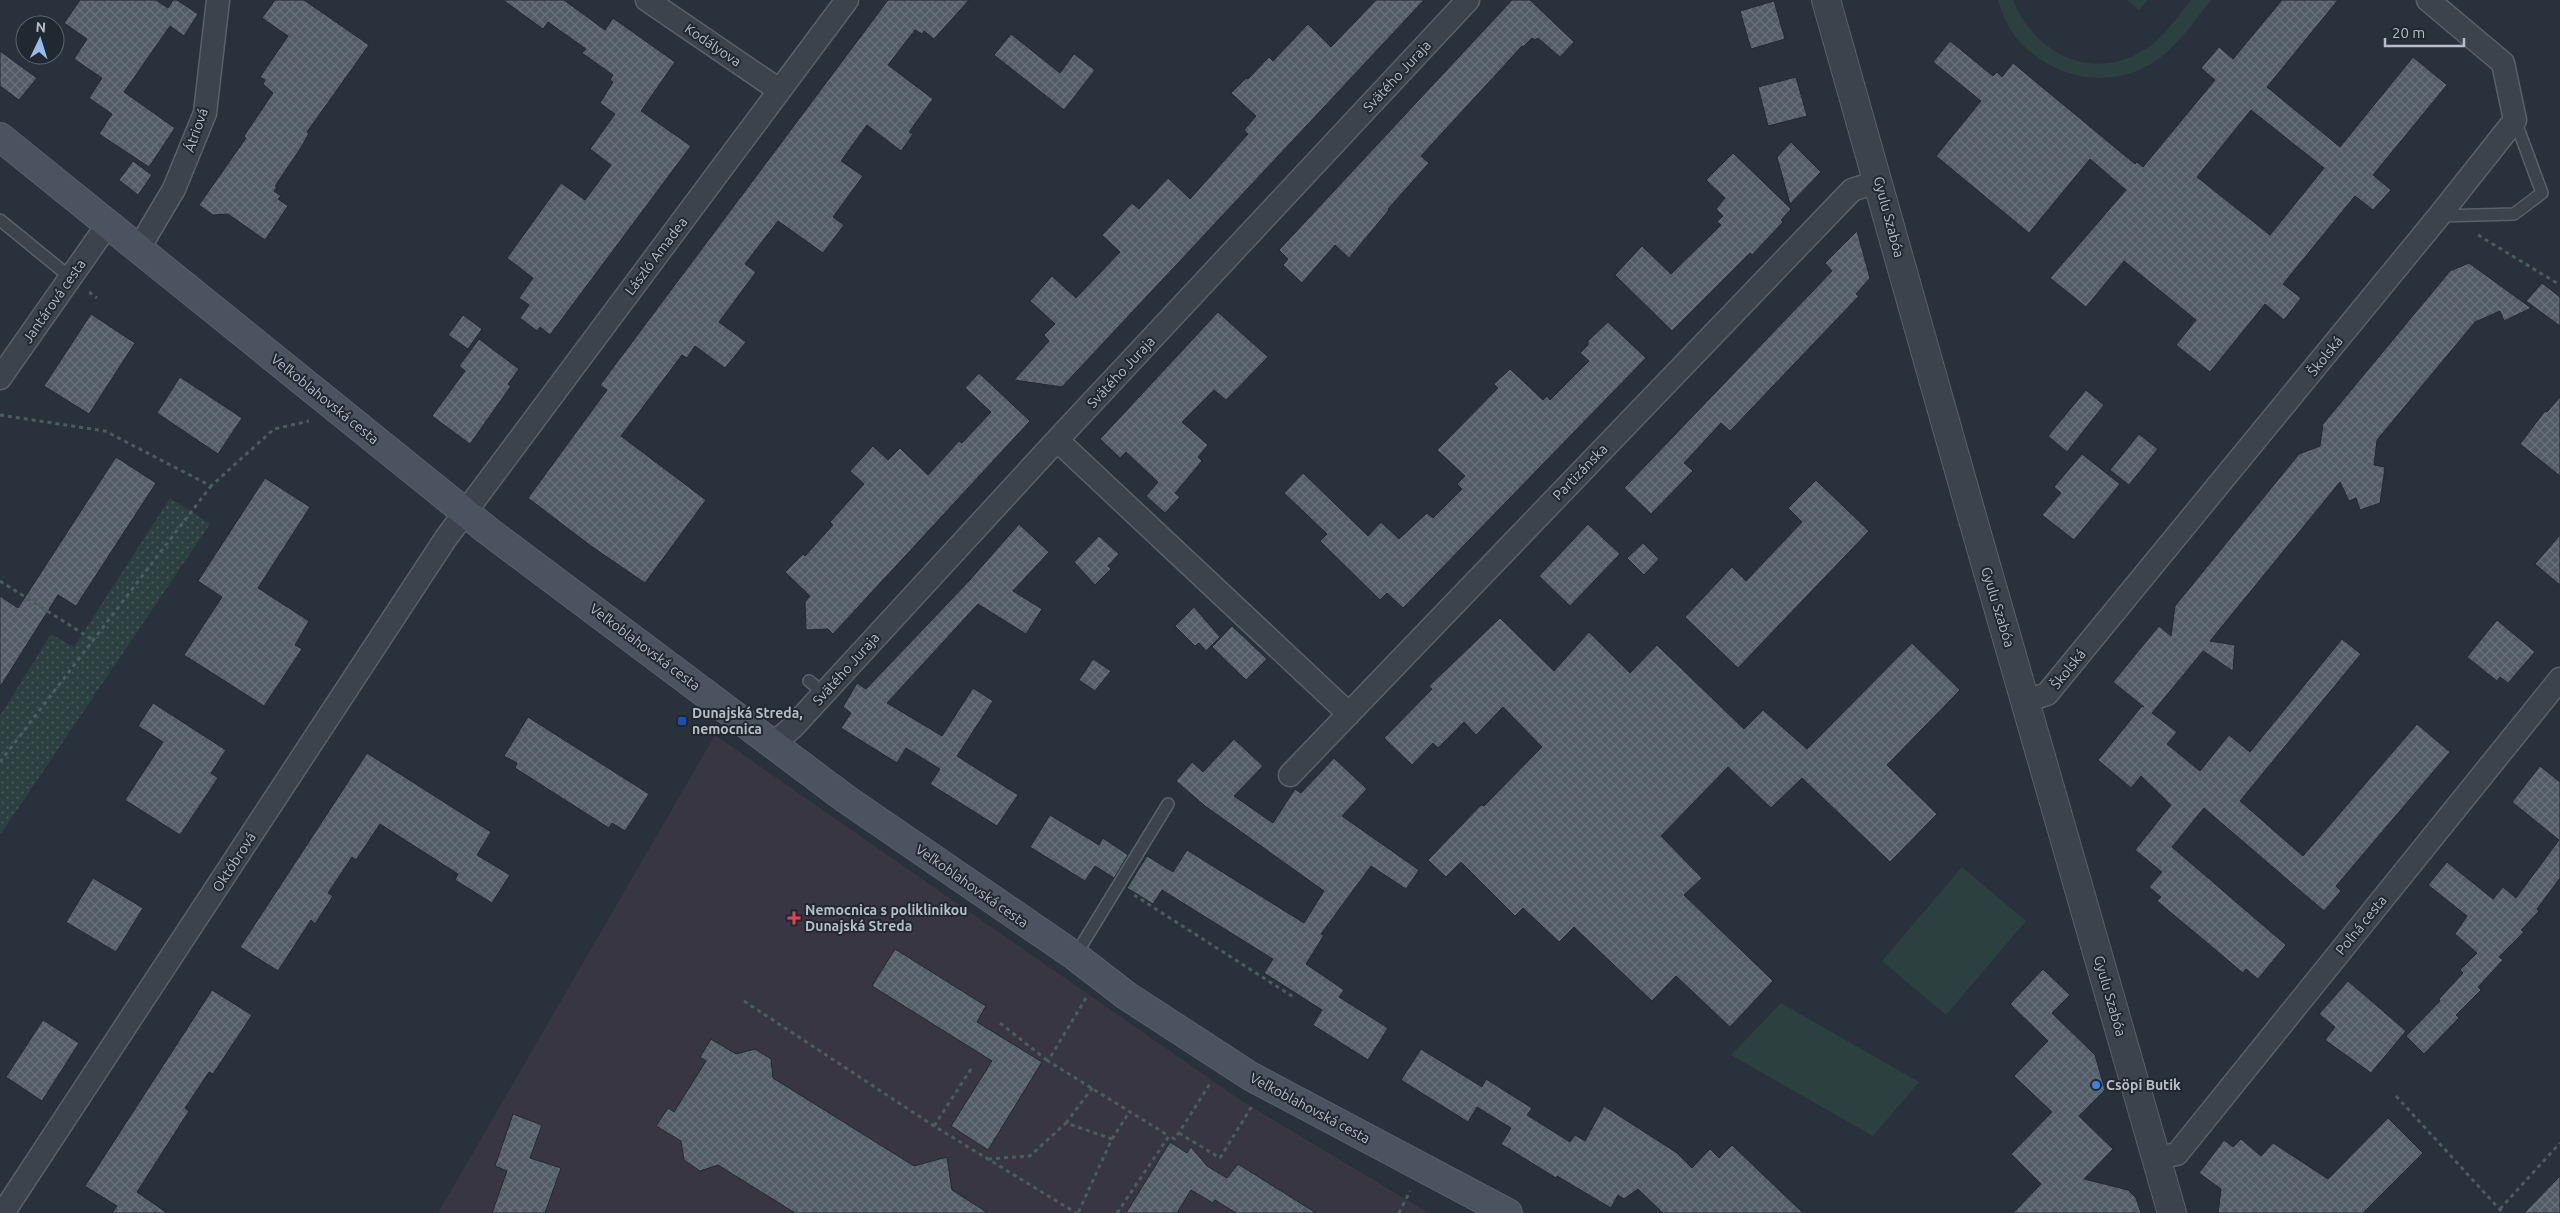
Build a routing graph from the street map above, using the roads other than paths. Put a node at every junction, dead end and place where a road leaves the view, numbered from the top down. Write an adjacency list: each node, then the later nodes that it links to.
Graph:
1 (218, 0): 14 (street, Átriová)
2 (647, 0): 7 (street, Kodályova)
3 (847, 0): 7 (street, László Amadea)
4 (1468, 0): 17 (street, Svätého Juraja)
5 (1826, 0): 10 (street, Gyulu Szabóa)
6 (2428, 0): 8 (street)
7 (779, 90): 18 (street, László Amadea)
8 (2515, 120): 11 (street, Školská); 11 (lane)
9 (0, 136): 13 (main road, Veľkoblahovská cesta)
10 (1879, 181): 20 (street, Gyulu Szabóa); 21 (street, Partizánska)
11 (2439, 216): 20 (street, Školská)
12 (0, 220): 15 (lane)
13 (108, 224): 14 (main road, Veľkoblahovská cesta); 15 (street, Jantárová cesta)
14 (139, 248): 18 (main road, Veľkoblahovská cesta)
15 (70, 277): 16 (street, Jantárová cesta)
16 (0, 378)
17 (1057, 440): 21 (street); 22 (street, Svätého Juraja)
18 (465, 512): 22 (main road, Veľkoblahovská cesta); 27 (street, Októbrová)
19 (2560, 679): 26 (street, Poľná cesta)
20 (2026, 701): 26 (street, Gyulu Szabóa)
21 (1349, 714): 23 (street, Partizánska)
22 (774, 743): 25 (main road, Veľkoblahovská cesta)
23 (1290, 776)
24 (1168, 804): 25 (lane)
25 (1075, 956): 28 (main road, Veľkoblahovská cesta)
26 (2155, 1158): 29 (street, Gyulu Szabóa)
27 (11, 1209)
28 (1508, 1213)
29 (2172, 1213)

